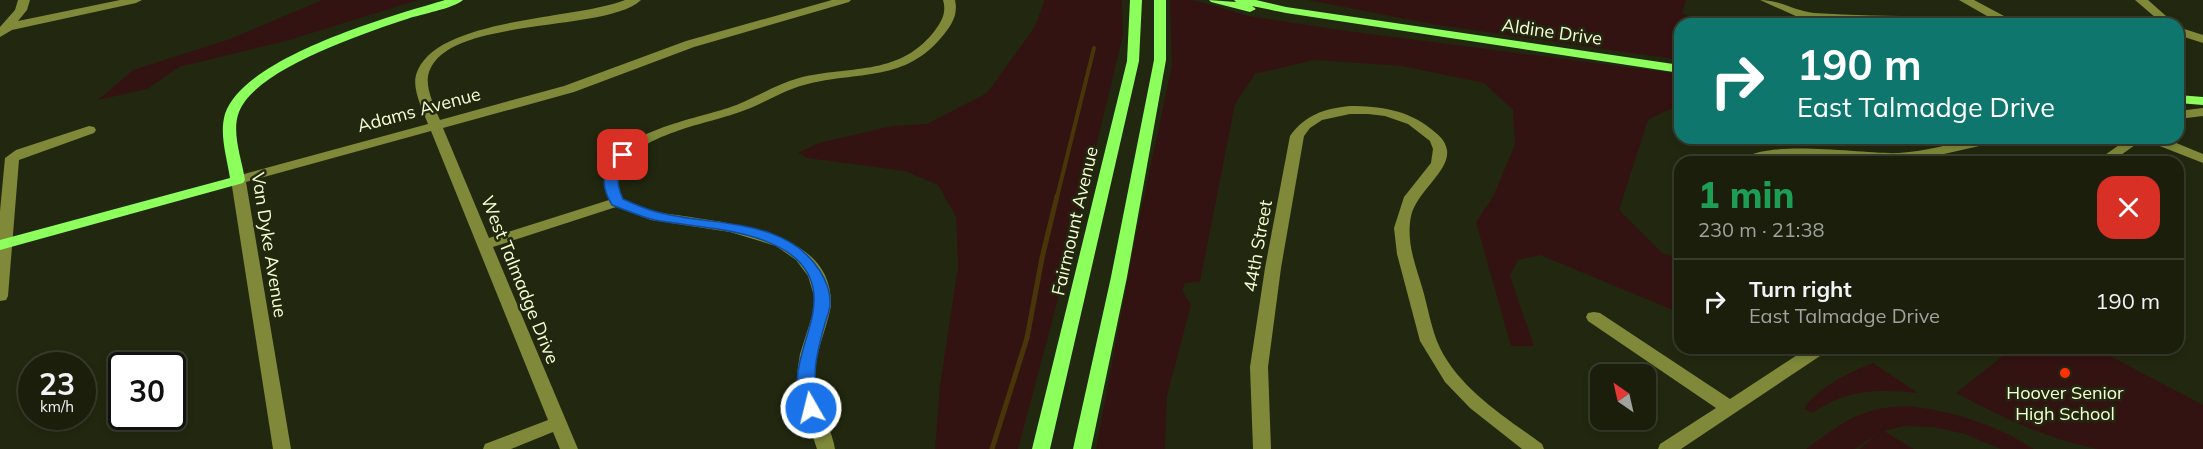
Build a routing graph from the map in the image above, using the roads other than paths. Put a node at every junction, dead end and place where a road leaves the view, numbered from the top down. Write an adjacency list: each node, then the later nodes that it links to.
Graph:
1 (24, 0): 18 (street)
2 (136, 0): 18 (street)
3 (457, 0): 37 (main road, Van Dyke Avenue)
4 (635, 0): 27 (street, West Talmadge Drive)
5 (845, 0): 27 (street, Adams Avenue)
6 (949, 0): 38 (street)
7 (1136, 0): 50 (main road, Fairmount Avenue)
8 (1160, 0): 51 (main road)
9 (1215, 0): 19 (main road, Aldine Drive)
10 (1240, 0): 19 (main road, Aldine Drive)
11 (1290, 0): 19 (main road)
12 (1766, 0): 15 (street)
13 (1965, 0): 16 (street)
14 (2141, 0): 17 (street)
15 (1838, 18)
16 (2000, 18)
17 (2164, 18)
18 (4, 30)
19 (1419, 30): 22 (main road, Aldine Drive)
20 (2184, 33): 21 (street)
21 (2203, 39)
22 (1674, 68)
23 (2184, 99): 24 (main road)
24 (2203, 100)
25 (2203, 112): 26 (street)
26 (2184, 114)
27 (436, 126): 37 (street, Adams Avenue); 40 (street, West Talmadge Drive)
28 (89, 130): 39 (street)
29 (1971, 144): 34 (street)
30 (2129, 144): 35 (street)
31 (2167, 144): 36 (street)
32 (1768, 156): 33 (street)
33 (1870, 156)
34 (1909, 156)
35 (2111, 156)
36 (2203, 159)
37 (238, 180): 39 (main road, Adams Avenue); 46 (street, Van Dyke Avenue)
38 (617, 202): 40 (street); 49 (street)
39 (2, 245): 41 (street)
40 (484, 245): 45 (street, West Talmadge Drive)
41 (0, 296)
42 (1594, 317): 44 (street)
43 (1811, 354): 44 (street)
44 (1730, 408): 54 (street)
45 (558, 423): 47 (street); 48 (street, West Talmadge Drive)
46 (282, 449)
47 (492, 449)
48 (569, 449)
49 (826, 449)
50 (1041, 449)
51 (1082, 449)
52 (1262, 449): 53 (street, 44th Street)
53 (1535, 449)
54 (1667, 449)

